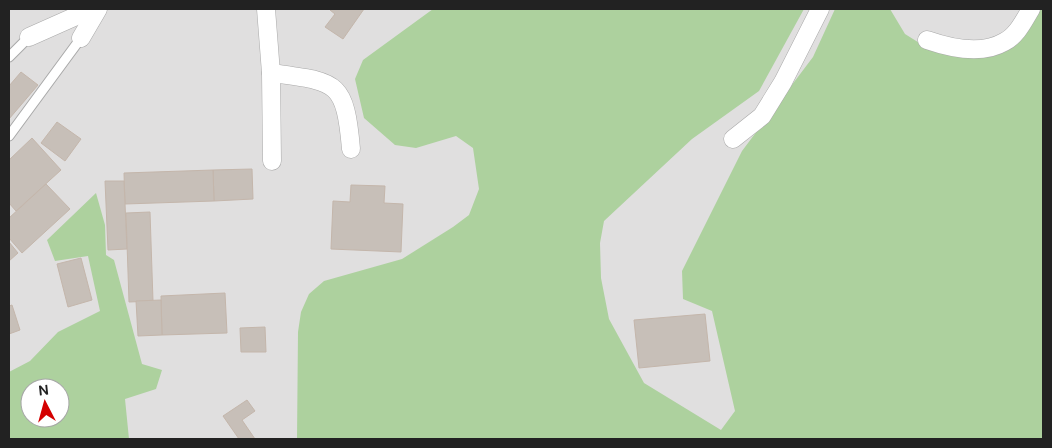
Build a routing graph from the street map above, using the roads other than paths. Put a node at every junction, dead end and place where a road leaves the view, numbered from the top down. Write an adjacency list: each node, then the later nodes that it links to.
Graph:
1 (92, 9): 6 (street)
2 (98, 9): 7 (street)
3 (266, 9): 10 (street)
4 (820, 9): 12 (street)
5 (1031, 9): 8 (street)
6 (29, 37): 9 (lane)
7 (81, 38): 11 (lane)
8 (927, 40)
9 (9, 57)
10 (271, 73): 13 (street); 14 (street)
11 (9, 136)
12 (733, 140)
13 (351, 149)
14 (272, 161)

